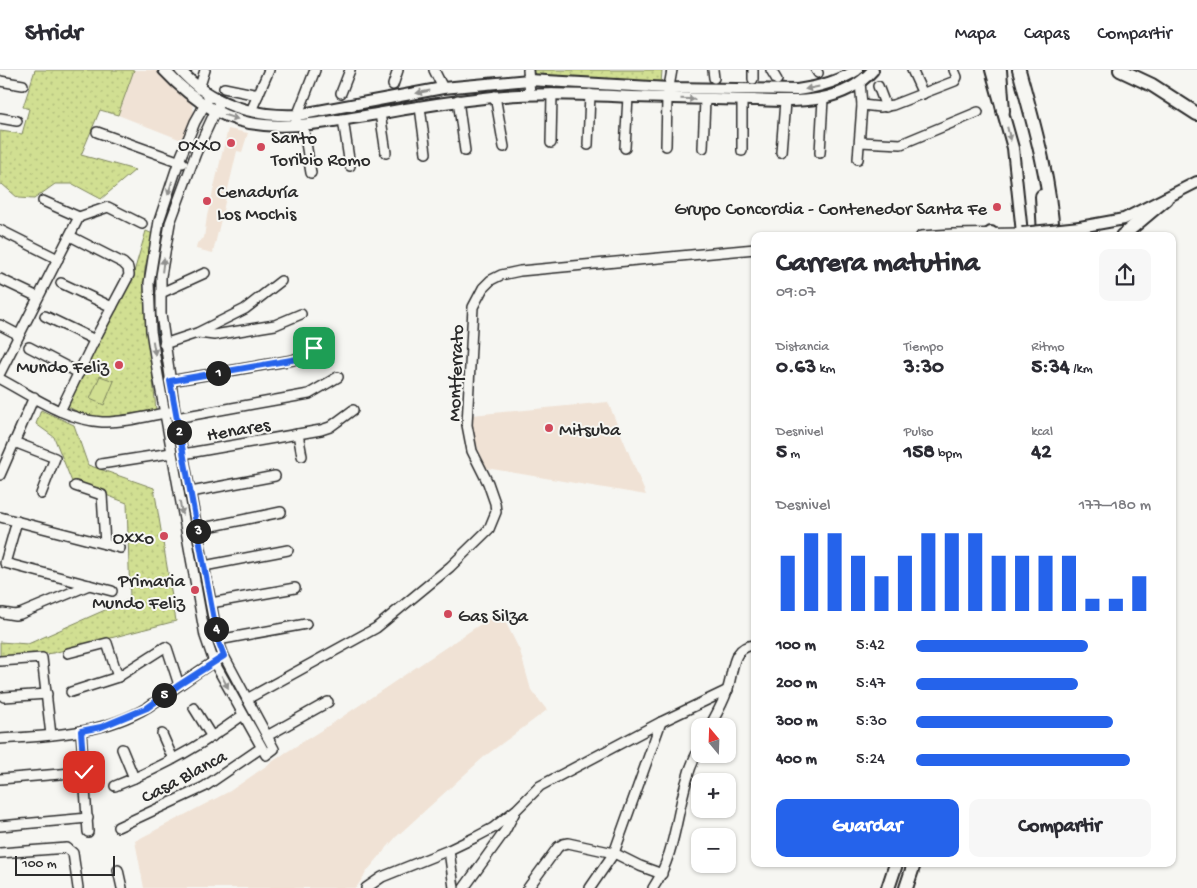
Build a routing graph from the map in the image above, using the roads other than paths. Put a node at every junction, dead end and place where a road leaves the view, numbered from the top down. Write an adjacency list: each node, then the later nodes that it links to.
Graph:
1 (164, 70): 48 (main road)
2 (180, 70): 30 (main road)
3 (205, 70): 30 (street)
4 (269, 70): 38 (street)
5 (315, 70): 60 (street)
6 (350, 70): 31 (street)
7 (398, 70): 24 (street)
8 (434, 70): 29 (street)
9 (672, 70): 32 (street)
10 (771, 70): 23 (street)
11 (857, 70): 32 (main road, one-way to 32)
12 (912, 70): 36 (street)
13 (991, 70): 53 (main road)
14 (1000, 70): 53 (highway)
15 (1011, 70): 90 (highway)
16 (1019, 70): 27 (highway)
17 (1024, 70): 27 (highway)
18 (1120, 70): 56 (highway)
19 (528, 75): 29 (main road); 32 (main road); 33 (street)
20 (866, 75): 41 (main road); 47 (street)
21 (955, 75): 36 (street)
22 (0, 80): 25 (street)
23 (777, 80)
24 (393, 84)
25 (23, 85)
26 (878, 86): 50 (street)
27 (1023, 87): 91 (highway)
28 (224, 88): 38 (street)
29 (443, 88): 60 (main road, one-way to 60)
30 (199, 89): 37 (main road)
31 (341, 92)
32 (668, 93): 40 (main road); 43 (main road, one-way to 43); 65 (street)
33 (530, 94): 34 (main road); 39 (main road)
34 (552, 94): 35 (main road); 63 (street)
35 (590, 94): 40 (main road); 64 (street)
36 (923, 94): 50 (street)
37 (210, 96): 45 (main road); 48 (street)
38 (258, 96): 52 (street)
39 (496, 96): 42 (main road); 66 (street)
40 (628, 97): 67 (street)
41 (823, 99): 46 (main road); 73 (street)
42 (458, 100): 49 (main road); 69 (street)
43 (705, 100): 44 (main road); 68 (street)
44 (742, 100): 46 (main road); 70 (street)
45 (220, 101): 51 (street); 52 (main road)
46 (785, 102): 71 (street)
47 (862, 105): 50 (street); 62 (street)
48 (204, 106): 51 (main road); 76 (street)
49 (420, 107): 55 (main road); 74 (street)
50 (886, 107)
51 (214, 111): 60 (main road, one-way to 60); 78 (street)
52 (251, 111): 60 (main road)
53 (1003, 111): 88 (main road, one-way to 88)
54 (978, 112): 62 (street)
55 (380, 113): 58 (main road); 72 (street)
56 (1197, 114)
57 (0, 118): 59 (street)
58 (343, 119): 60 (main road); 77 (street)
59 (16, 121)
60 (299, 121): 79 (street)
61 (97, 132): 76 (street)
62 (860, 142): 75 (street)
63 (551, 143)
64 (588, 145)
65 (666, 146)
66 (504, 147)
67 (625, 148)
68 (704, 148)
69 (466, 151)
70 (742, 151)
71 (781, 152)
72 (386, 153)
73 (820, 153)
74 (426, 154)
75 (858, 159)
76 (179, 161): 78 (street); 84 (street, one-way to 84)
77 (350, 166)
78 (190, 167): 85 (street)
79 (311, 173)
80 (1197, 182): 81 (main road)
81 (1166, 200): 89 (main road, bridge); 92 (highway)
82 (43, 201): 83 (street)
83 (79, 217): 86 (street); 93 (street)
84 (159, 221): 85 (street); 120 (street, one-way to 120)
85 (170, 223): 100 (street, one-way to 85)
86 (142, 224)
87 (0, 230): 95 (street)
88 (1022, 232)
89 (1032, 232)
90 (1044, 232)
91 (1053, 232)
92 (1127, 232)
93 (70, 236): 95 (street); 102 (street)
94 (751, 249): 159 (street, Montferrato)
95 (58, 259): 101 (street)
96 (204, 273): 100 (street)
97 (0, 279): 101 (street)
98 (281, 281): 106 (street)
99 (61, 283): 102 (street)
100 (161, 293): 109 (street)
101 (38, 297): 107 (street)
102 (112, 308): 108 (street)
103 (301, 314): 106 (street)
104 (45, 316): 108 (street)
105 (0, 325): 107 (street)
106 (197, 333): 109 (street)
107 (19, 335): 112 (street)
108 (95, 340): 113 (street)
109 (164, 344): 116 (street)
110 (318, 345): 116 (street)
111 (29, 348): 113 (street)
112 (0, 373)
113 (79, 373): 119 (street)
114 (338, 377): 121 (street)
115 (0, 380): 117 (street)
116 (170, 381): 121 (street)
117 (34, 397): 119 (street); 123 (street)
118 (353, 410): 122 (street, Henares)
119 (60, 411): 120 (street)
120 (164, 413): 121 (street); 124 (street)
121 (176, 414): 125 (street)
122 (298, 434): 125 (street, Henares); 126 (street, Henares)
123 (14, 442): 128 (street); 132 (street)
124 (171, 453): 127 (street); 152 (street, one-way to 152)
125 (183, 454): 131 (street)
126 (302, 456)
127 (101, 464)
128 (0, 475)
129 (275, 476): 131 (street)
130 (76, 486): 137 (street)
131 (191, 492): 136 (street)
132 (41, 494)
133 (281, 512): 136 (street)
134 (0, 517): 135 (street)
135 (18, 521): 137 (street); 141 (street)
136 (198, 529): 140 (street)
137 (105, 544): 138 (street)
138 (120, 548)
139 (288, 550): 140 (street)
140 (204, 566): 144 (street)
141 (89, 585): 143 (street); 145 (street)
142 (295, 588): 144 (street)
143 (112, 591)
144 (211, 604): 147 (street)
145 (4, 612)
146 (306, 624): 147 (street)
147 (218, 640): 150 (street)
148 (751, 646): 155 (street)
149 (68, 653): 153 (street)
150 (224, 656): 152 (street); 159 (street)
151 (0, 661): 157 (street)
152 (214, 662): 154 (street); 162 (street, one-way to 162)
153 (118, 677): 154 (street); 156 (street)
154 (179, 685): 165 (street)
155 (728, 690): 163 (street); 164 (street)
156 (71, 692)
157 (47, 694): 158 (street); 167 (street)
158 (4, 697)
159 (247, 699): 168 (street)
160 (328, 702): 168 (street)
161 (194, 708): 169 (street)
162 (243, 715): 169 (street); 172 (street)
163 (714, 718)
164 (661, 722): 179 (street); 186 (street)
165 (81, 734): 167 (street); 175 (street)
166 (162, 734): 173 (street)
167 (51, 735): 170 (street)
168 (266, 736): 172 (street, Casa Blanca)
169 (212, 737): 173 (street)
170 (0, 739)
171 (122, 749): 176 (street)
172 (263, 751): 182 (street, Casa Blanca)
173 (173, 759): 176 (street)
174 (694, 763): 190 (street)
175 (84, 772): 177 (street); 180 (street)
176 (134, 778): 178 (street)
177 (0, 779)
178 (115, 786)
179 (517, 809): 184 (street); 195 (street)
180 (88, 818): 181 (street); 183 (street)
181 (0, 826)
182 (118, 827)
183 (88, 832)
184 (449, 850): 193 (street); 194 (street)
185 (0, 853): 191 (street)
186 (614, 854): 190 (street); 196 (street); 197 (street)
187 (894, 867): 199 (highway)
188 (913, 867): 200 (highway)
189 (118, 870): 192 (street)
190 (662, 874): 198 (street)
191 (78, 888)
192 (122, 888)
193 (366, 888)
194 (454, 888)
195 (464, 888)
196 (528, 888)
197 (590, 888)
198 (653, 888)
199 (888, 888)
200 (906, 888)

